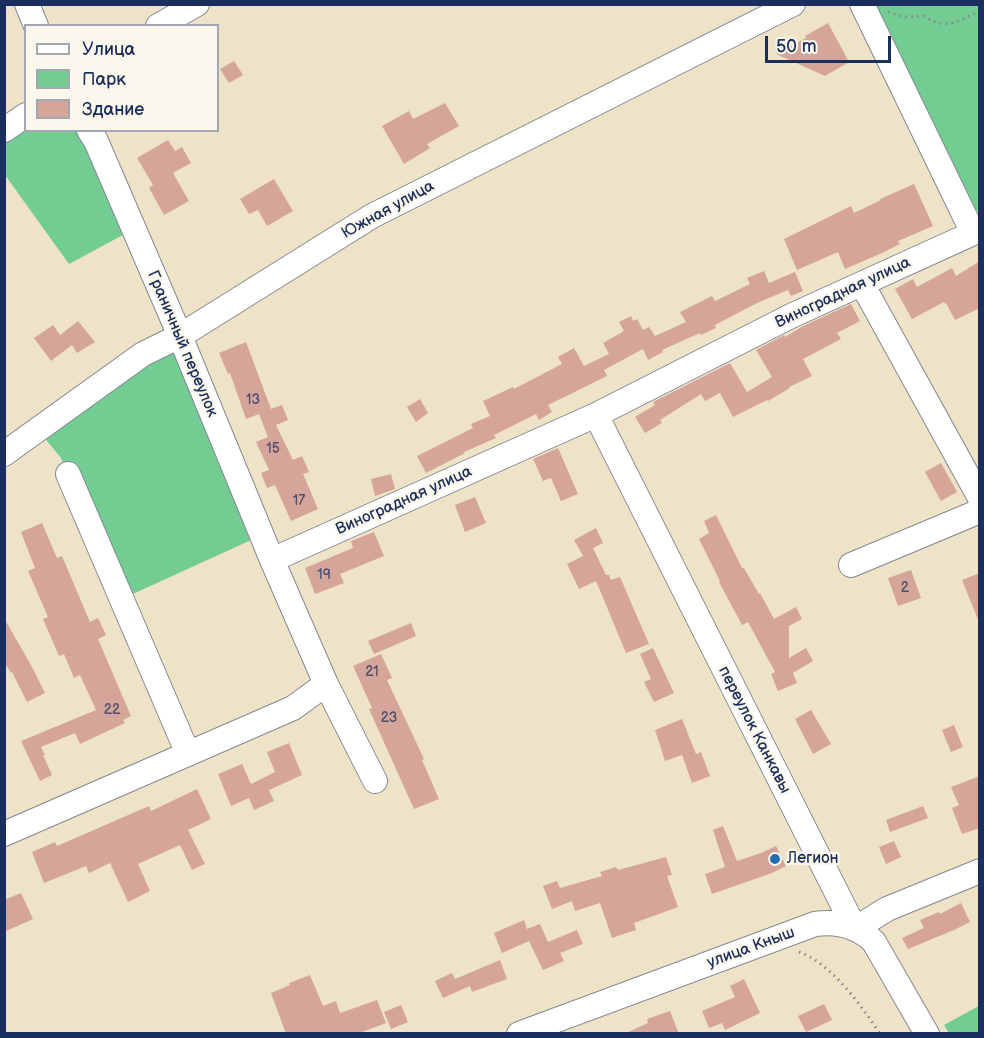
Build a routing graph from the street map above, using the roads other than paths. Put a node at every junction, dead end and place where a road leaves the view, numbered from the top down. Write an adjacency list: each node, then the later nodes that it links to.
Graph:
1 (27, 4): 5 (street)
2 (197, 4): 6 (street)
3 (793, 4): 12 (street, Южная улица)
4 (862, 4): 10 (street)
5 (35, 24)
6 (162, 24)
7 (24, 116): 8 (street)
8 (4, 130)
9 (90, 132): 12 (street, Граничный переулок)
10 (976, 232): 11 (street, Виноградная улица)
11 (862, 284): 13 (street, Виноградная улица); 16 (street)
12 (180, 336): 14 (street, Южная улица); 18 (street, Граничный переулок)
13 (596, 415): 18 (street, Виноградная улица); 25 (street, переулок Канкавы)
14 (4, 454)
15 (68, 474): 21 (street)
16 (980, 498)
17 (980, 511): 19 (street)
18 (272, 560): 20 (street)
19 (851, 565)
20 (326, 684): 21 (street); 22 (street)
21 (188, 754): 23 (street)
22 (375, 781)
23 (4, 834)
24 (980, 871): 25 (street)
25 (855, 929): 26 (street, улица Кныш); 27 (street, переулок Канкавы)
26 (519, 1034)
27 (927, 1034)

